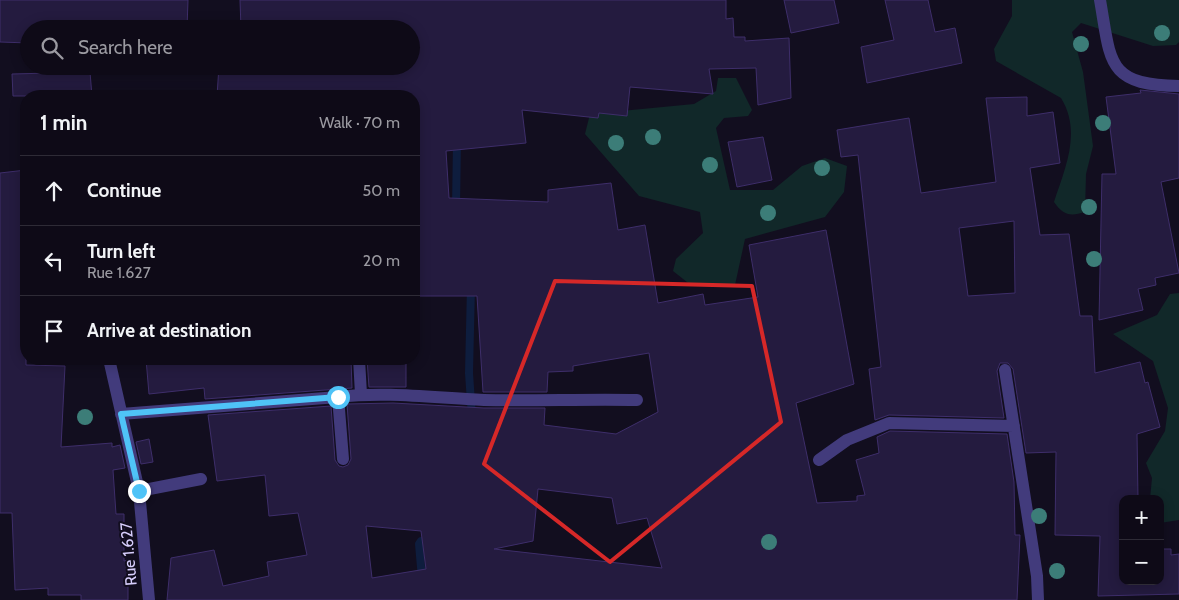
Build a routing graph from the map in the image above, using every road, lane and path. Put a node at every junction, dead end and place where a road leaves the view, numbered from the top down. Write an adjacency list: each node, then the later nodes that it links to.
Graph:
1 (1100, 0): 2 (street)
2 (1179, 86)
3 (110, 365): 9 (street, Rue 1.627)
4 (359, 365): 6 (street)
5 (1005, 370): 10 (street)
6 (361, 394): 7 (street); 8 (street)
7 (338, 397): 9 (street); 11 (street)
8 (638, 400)
9 (121, 414): 14 (street, Rue 1.627)
10 (1014, 426): 12 (street); 16 (street)
11 (343, 459)
12 (819, 460)
13 (201, 479): 14 (street)
14 (139, 491): 15 (street, Rue 1.627)
15 (148, 600)
16 (1038, 600)

